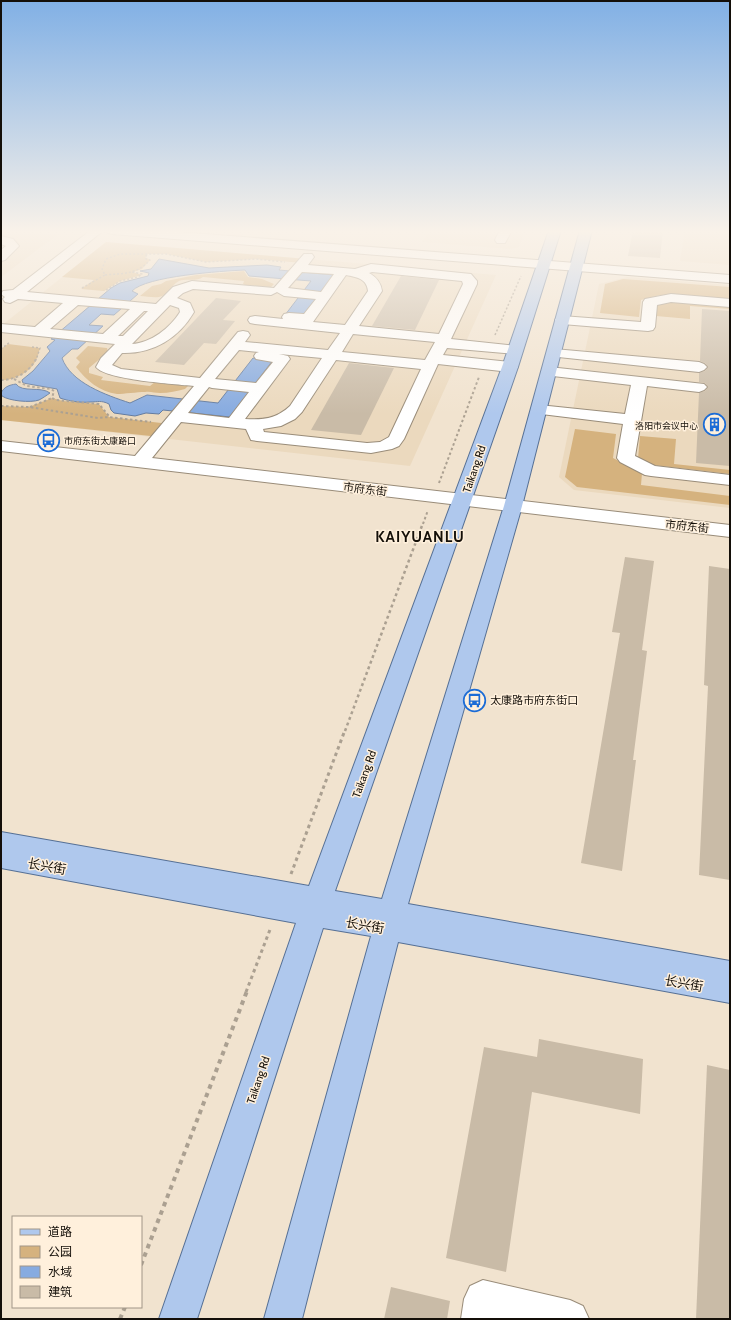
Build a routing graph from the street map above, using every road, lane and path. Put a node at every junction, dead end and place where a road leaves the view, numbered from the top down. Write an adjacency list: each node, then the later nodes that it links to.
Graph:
1 (279, 291): 11 (street); 18 (street); 30 (street)
2 (176, 292): 14 (street)
3 (283, 292): 11 (street)
4 (328, 292): 11 (street)
5 (375, 292): 20 (street)
6 (466, 292): 23 (street)
7 (514, 292): 28 (path)
8 (535, 292): 32 (main road, Taikang Rd)
9 (570, 292): 17 (main road)
10 (8, 296): 12 (street); 15 (street)
11 (323, 296)
12 (75, 300): 16 (street); 21 (street)
13 (730, 303): 25 (street)
14 (163, 304): 16 (street); 26 (street); 26 (street)
15 (1, 306)
16 (133, 306): 22 (street)
17 (562, 320): 25 (street); 33 (main road)
18 (300, 325): 20 (street); 31 (street)
19 (1, 328): 21 (street)
20 (350, 330): 23 (street); 34 (street)
21 (38, 332): 22 (street)
22 (99, 338): 26 (street)
23 (443, 341): 28 (street); 35 (street)
24 (14, 344): 29 (path)
25 (645, 344): 33 (street); 38 (street)
26 (122, 345): 43 (street)
27 (27, 346): 40 (path)
28 (490, 347): 32 (street)
29 (1, 349)
30 (231, 349): 31 (street); 43 (street); 45 (street)
31 (282, 350): 34 (street)
32 (516, 350): 37 (main road, Taikang Rd)
33 (554, 353): 39 (main road)
34 (333, 355): 35 (street); 54 (street)
35 (432, 362): 36 (street); 54 (street)
36 (484, 364): 37 (street); 59 (path)
37 (510, 367): 60 (main road, Taikang Rd)
38 (699, 367)
39 (549, 372): 42 (street); 49 (main road)
40 (14, 379): 41 (path); 46 (path)
41 (1, 380)
42 (640, 381): 44 (street); 52 (street)
43 (204, 382): 45 (street); 51 (street)
44 (699, 387)
45 (257, 388): 53 (street)
46 (52, 398): 48 (path); 50 (path)
47 (1, 406): 48 (path)
48 (29, 407): 50 (path)
49 (539, 410): 52 (street); 61 (main road)
50 (109, 417): 51 (path)
51 (175, 418): 53 (street); 57 (street)
52 (632, 420): 58 (street)
53 (233, 423): 54 (street)
54 (253, 425)
55 (1, 439): 57 (street, 市府东街)
56 (1, 446): 57 (street, 市府东街)
57 (143, 458): 59 (street, 市府东街)
58 (730, 480)
59 (435, 492): 60 (street, 市府东街); 66 (path)
60 (465, 496): 61 (street, 市府东街); 67 (main road, Taikang Rd)
61 (515, 502): 62 (street, 市府东街); 63 (street, 市府东街); 68 (main road)
62 (730, 522)
63 (730, 531)
64 (1, 841): 66 (main road, 长兴街)
65 (1, 858): 66 (main road, 长兴街)
66 (281, 901): 67 (main road, 长兴街); 71 (path)
67 (316, 907): 68 (main road, 长兴街); 74 (main road, Taikang Rd)
68 (390, 920): 69 (main road, 长兴街); 70 (main road, 长兴街); 75 (main road)
69 (730, 972)
70 (730, 991)
71 (142, 1262)
72 (125, 1308): 73 (path)
73 (120, 1319)
74 (178, 1319)
75 (283, 1319)
76 (480, 1319): 77 (street)
77 (570, 1319)

